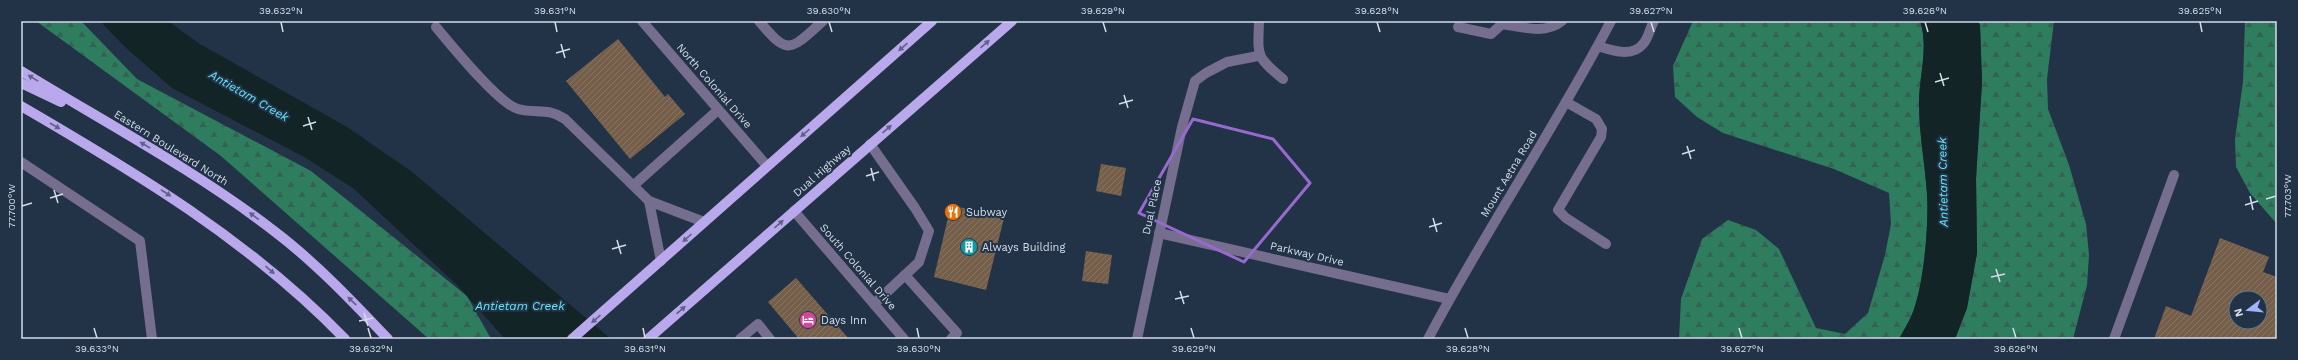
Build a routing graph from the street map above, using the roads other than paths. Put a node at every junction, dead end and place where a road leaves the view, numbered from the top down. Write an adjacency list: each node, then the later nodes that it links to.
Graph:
1 (642, 21): 19 (street, North Colonial Drive)
2 (758, 21): 3 (street)
3 (823, 21)
4 (1012, 21): 21 (main road, Dual Highway, one-way to 4)
5 (1259, 21): 13 (street)
6 (1562, 21): 11 (street)
7 (1611, 21): 12 (street, Mount Aetna Road)
8 (1654, 21): 12 (street)
9 (926, 23): 23 (main road, one-way to 23)
10 (436, 27): 25 (street)
11 (1458, 27)
12 (1598, 46): 17 (street, Mount Aetna Road)
13 (1258, 56): 15 (street); 29 (street, Dual Place)
14 (21, 71): 20 (main road, Eastern Boulevard North, one-way to 14)
15 (1282, 79)
16 (21, 83): 20 (main road)
17 (1566, 102): 30 (street); 33 (street, Mount Aetna Road)
18 (21, 106): 37 (main road, one-way to 37)
19 (718, 110): 23 (street, North Colonial Drive); 25 (street)
20 (101, 120): 38 (main road, Eastern Boulevard North, one-way to 20)
21 (870, 144): 27 (main road, Dual Highway); 32 (street)
22 (21, 162): 36 (street)
23 (767, 166): 28 (main road)
24 (2174, 175): 46 (street)
25 (634, 185): 26 (street)
26 (649, 201): 28 (street); 31 (street)
27 (794, 211): 34 (street, South Colonial Drive); 35 (main road, Dual Highway, one-way to 27)
28 (704, 222): 31 (main road, one-way to 31)
29 (1159, 233): 33 (street, Parkway Drive); 44 (street, Dual Place)
30 (1606, 244)
31 (661, 260): 39 (main road, one-way to 39)
32 (905, 275): 34 (street); 43 (street)
33 (1449, 299): 45 (street, Mount Aetna Road)
34 (874, 304): 42 (street, South Colonial Drive)
35 (650, 337)
36 (152, 339)
37 (345, 339)
38 (388, 339)
39 (572, 339)
40 (740, 339): 41 (street)
41 (770, 339)
42 (904, 339)
43 (951, 339)
44 (1137, 339)
45 (1428, 339)
46 (2114, 339)

